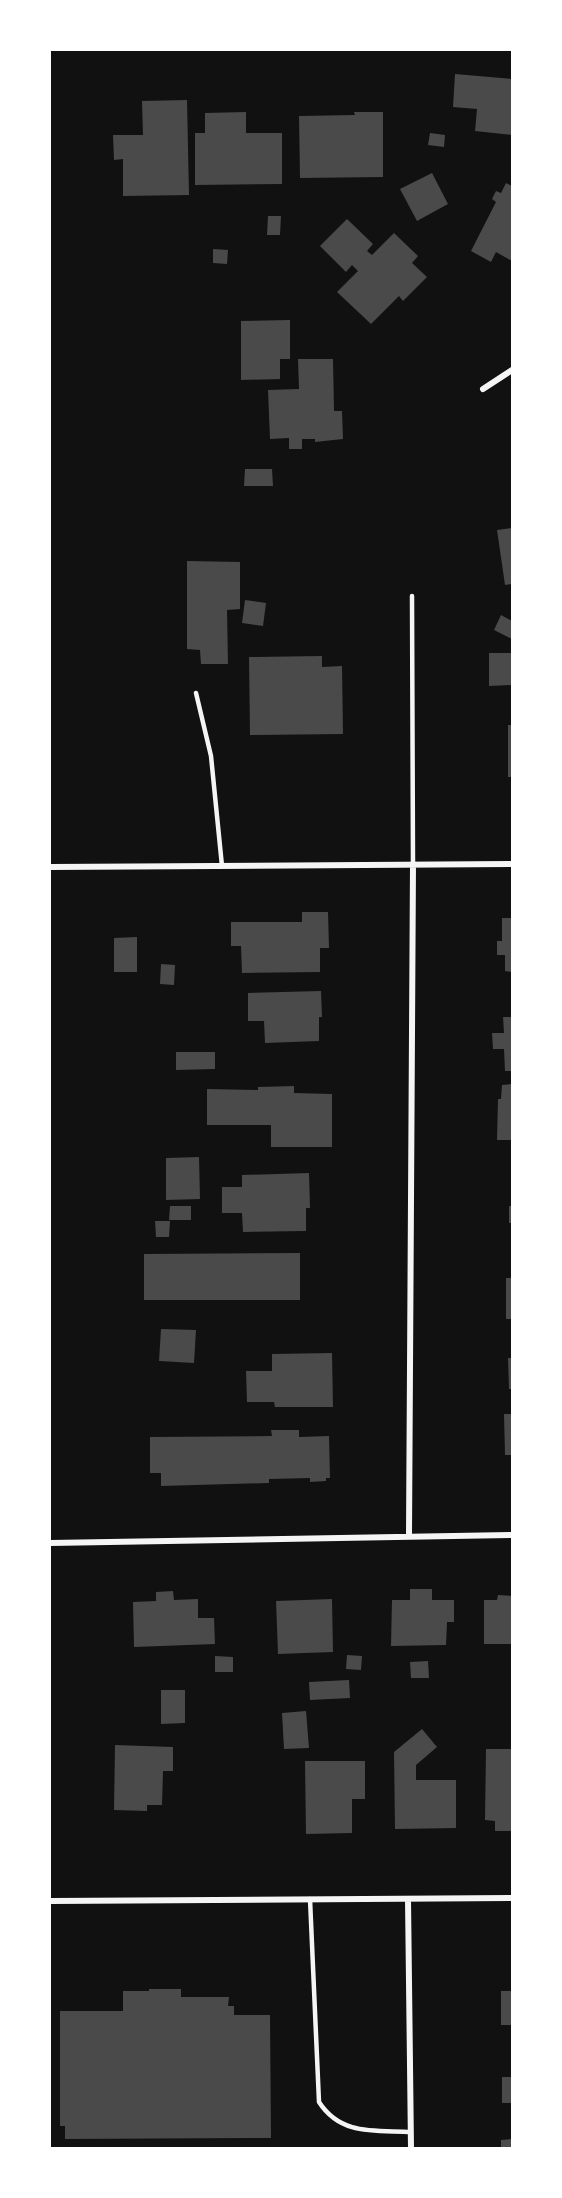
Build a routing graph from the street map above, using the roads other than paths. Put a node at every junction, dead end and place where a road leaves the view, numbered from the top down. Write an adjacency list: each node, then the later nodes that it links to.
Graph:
1 (513, 370): 2 (street)
2 (483, 389)
3 (412, 596): 5 (lane)
4 (196, 693): 7 (lane)
5 (414, 864): 6 (street); 7 (street); 9 (street)
6 (513, 864)
7 (222, 866): 8 (street)
8 (50, 867)
9 (409, 1535): 10 (street); 11 (street)
10 (513, 1535)
11 (50, 1542)
12 (310, 1899): 13 (street); 15 (street); 16 (lane)
13 (408, 1899): 14 (street); 16 (street)
14 (513, 1899)
15 (50, 1901)
16 (411, 2132): 17 (street)
17 (411, 2148)

